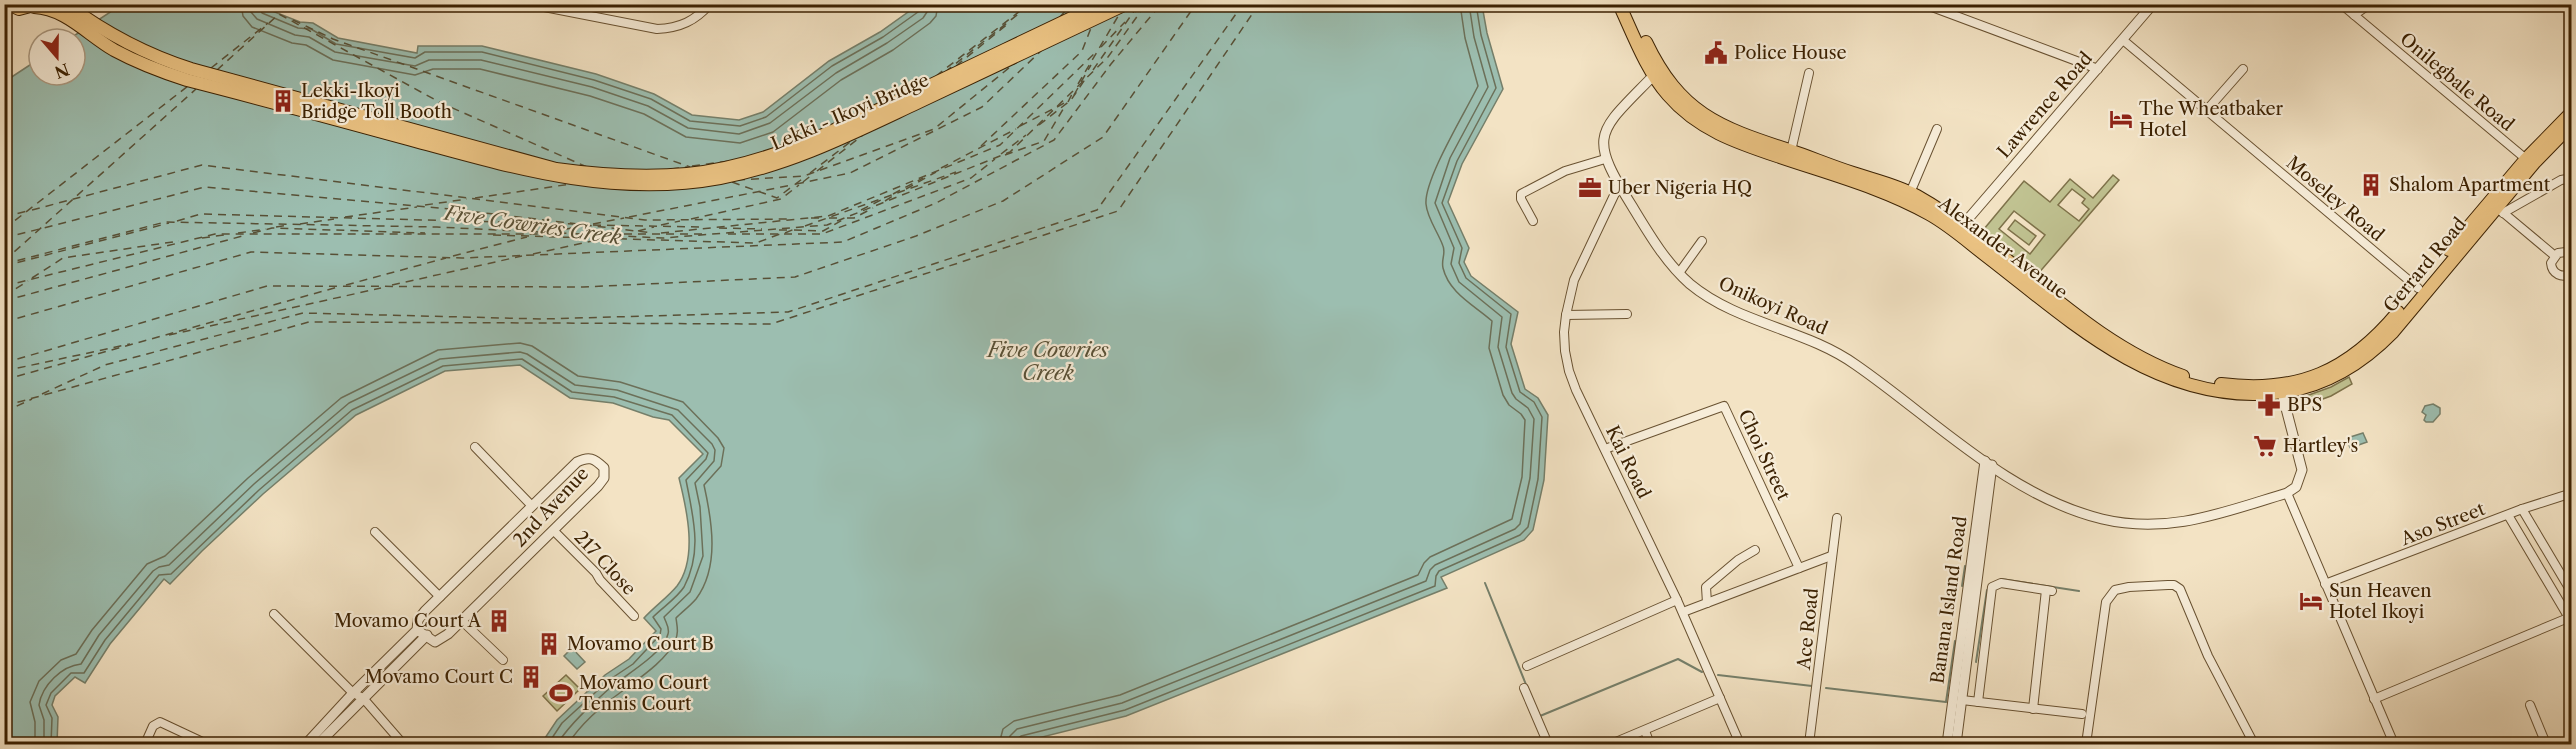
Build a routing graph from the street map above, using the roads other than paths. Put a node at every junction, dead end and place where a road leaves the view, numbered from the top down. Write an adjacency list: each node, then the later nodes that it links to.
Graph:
1 (8, 4): 12 (main road)
2 (529, 4): 13 (street)
3 (711, 4): 13 (street)
4 (1101, 4): 14 (main road, Lekki - Ikoyi Bridge)
5 (1126, 4): 14 (main road, Lekki - Ikoyi Bridge)
6 (1619, 4): 20 (main road, Alexander Avenue)
7 (1629, 4): 25 (main road, Alexander Avenue)
8 (1924, 4): 17 (street)
9 (2152, 4): 16 (street, Lawrence Road)
10 (2341, 4): 15 (street, Onilegbale Road)
11 (2370, 4): 15 (street)
12 (36, 6): 14 (main road)
13 (558, 7)
14 (65, 8)
15 (2354, 15): 27 (street, Onilegbale Road)
16 (2123, 40): 17 (street, Lawrence Road); 21 (street, Moseley Road)
17 (2098, 69): 33 (street, Lawrence Road)
18 (2243, 69): 21 (street)
19 (1809, 73): 25 (street)
20 (1654, 75): 26 (street, Onikoyi Road); 42 (main road, Alexander Avenue)
21 (2206, 111): 39 (street, Moseley Road)
22 (2571, 112): 27 (main road)
23 (2571, 124): 31 (main road, Gerrard Road)
24 (1937, 129): 30 (street)
25 (1791, 151): 30 (main road, Alexander Avenue)
26 (1605, 159): 29 (street, Onikoyi Road); 32 (street)
27 (2526, 159): 39 (main road)
28 (2571, 178): 31 (street)
29 (1618, 187): 37 (street, Onikoyi Road); 41 (street, Kai Road)
30 (1910, 193): 33 (main road, Alexander Avenue)
31 (2500, 210): 36 (street); 42 (main road, Gerrard Road)
32 (1533, 221)
33 (1962, 226): 42 (main road, Alexander Avenue)
34 (1702, 241): 37 (street)
35 (2571, 255): 36 (street)
36 (2555, 256): 38 (street)
37 (1679, 273): 45 (street, Onikoyi Road)
38 (2571, 273)
39 (2418, 288): 42 (main road)
40 (1627, 314): 41 (street)
41 (1566, 315): 44 (street, Kai Road)
42 (2283, 389): 46 (street)
43 (475, 447): 48 (street)
44 (1605, 450): 56 (street, Choi Street); 60 (street, Kai Road)
45 (1989, 463): 46 (street, Onikoyi Road); 76 (street, Banana Island Road); 93 (street, Banana Island Road)
46 (2287, 493): 57 (street)
47 (2571, 493): 49 (street, Aso Street)
48 (532, 506): 52 (street, 2nd Avenue); 59 (street, 2nd Avenue)
49 (2522, 509): 50 (street, Aso Street); 58 (street)
50 (2508, 515): 57 (street, Aso Street); 66 (street)
51 (1837, 518): 55 (street, Ace Road)
52 (554, 531): 64 (street, 217 Close); 65 (street, 2nd Avenue)
53 (375, 532): 59 (street)
54 (1755, 550): 61 (street)
55 (1831, 556): 56 (street); 92 (street, Ace Road)
56 (1799, 568): 61 (street)
57 (2325, 584): 75 (street)
58 (2571, 593)
59 (440, 597): 67 (street, 2nd Avenue)
60 (1677, 600): 62 (street, Kai Road); 70 (street)
61 (1707, 603): 62 (street)
62 (1683, 612): 74 (street, Kai Road)
63 (274, 614): 72 (street)
64 (634, 616)
65 (461, 620): 68 (street, 2nd Avenue); 69 (street)
66 (2570, 621): 75 (street)
67 (417, 630): 68 (street); 72 (street, 2nd Avenue)
68 (428, 635): 73 (street)
69 (503, 660)
70 (1527, 666)
71 (1524, 688): 88 (street)
72 (353, 693): 73 (street); 85 (street, 2nd Avenue)
73 (363, 698): 86 (street); 87 (street)
74 (1720, 698): 81 (street); 91 (street, Kai Road)
75 (2374, 699): 97 (street)
76 (1962, 700): 77 (street); 94 (street, Banana Island Road)
77 (1978, 702): 79 (street); 79 (street)
78 (2530, 705): 98 (street)
79 (2033, 709): 80 (street)
80 (2082, 714)
81 (1645, 731): 89 (street); 90 (street)
82 (2571, 742): 99 (street)
83 (145, 744): 84 (street)
84 (207, 744)
85 (306, 744)
86 (318, 744)
87 (403, 744)
88 (1548, 744)
89 (1611, 744)
90 (1650, 744)
91 (1740, 744)
92 (1809, 744)
93 (1947, 744)
94 (1956, 744)
95 (2086, 744): 96 (street)
96 (2254, 744)
97 (2394, 744)
98 (2546, 744)
99 (2565, 744)

